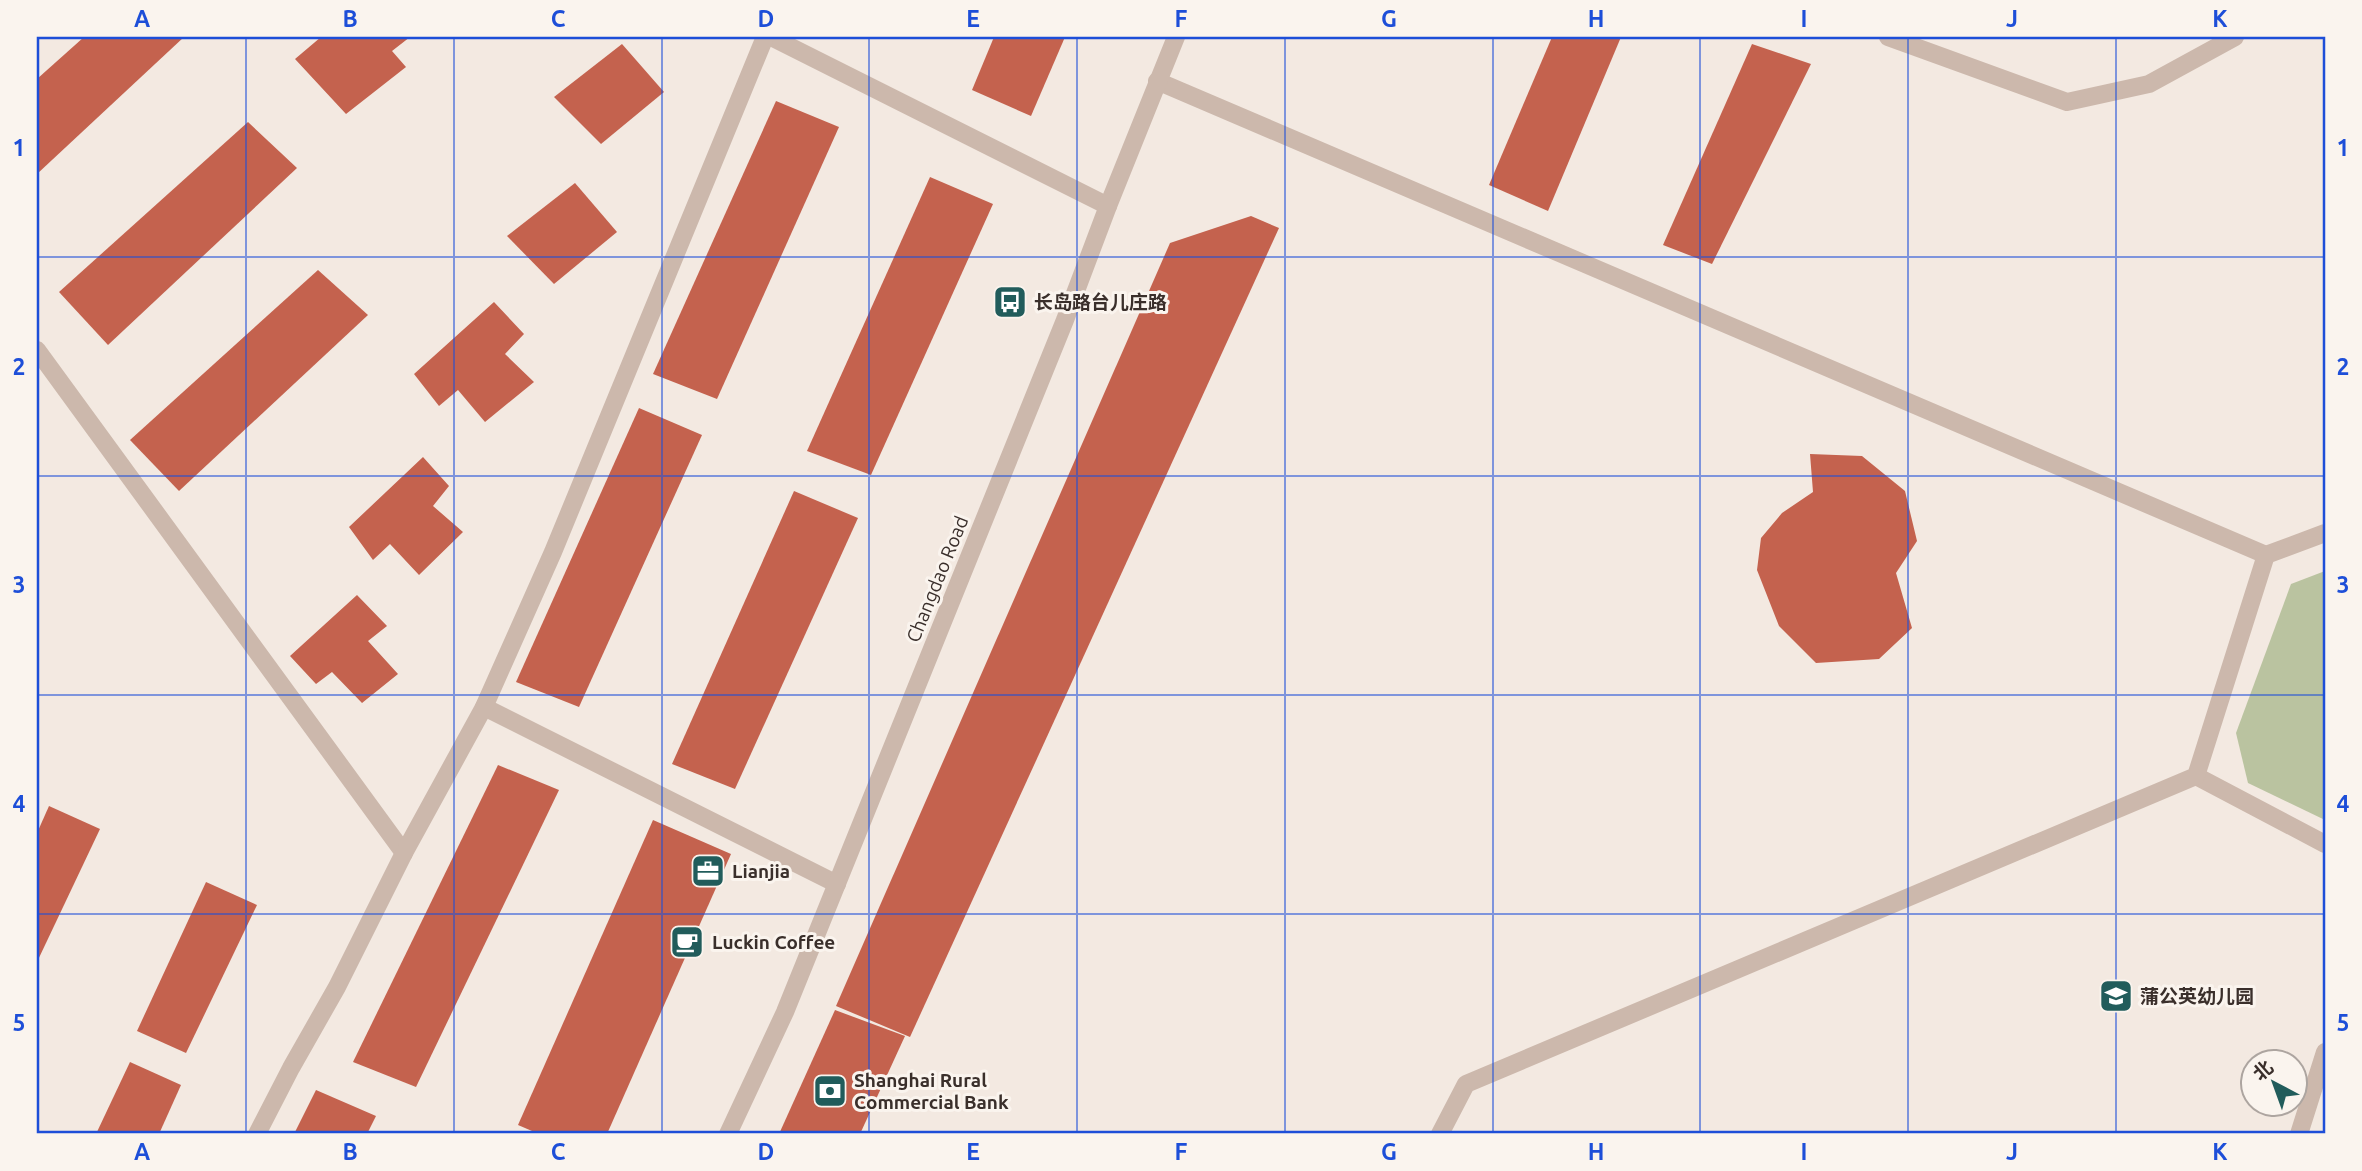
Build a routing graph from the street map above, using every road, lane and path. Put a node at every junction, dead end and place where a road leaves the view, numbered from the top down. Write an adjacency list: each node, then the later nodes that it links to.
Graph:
1 (765, 37): 11 (street)
2 (771, 37): 7 (street)
3 (1177, 37): 6 (street, Changdao Road)
4 (1888, 37): 5 (street)
5 (2235, 37)
6 (1157, 81): 7 (street, Changdao Road); 10 (street)
7 (1108, 206): 15 (street, Changdao Road)
8 (37, 350): 14 (street)
9 (2325, 533): 10 (street)
10 (2266, 555): 12 (street)
11 (484, 708): 14 (street); 15 (street)
12 (2196, 776): 13 (street); 19 (street)
13 (2325, 844)
14 (404, 853): 17 (street)
15 (837, 884): 18 (street, Changdao Road)
16 (2325, 1052): 20 (street)
17 (257, 1134)
18 (728, 1134)
19 (1440, 1134)
20 (2299, 1134)

